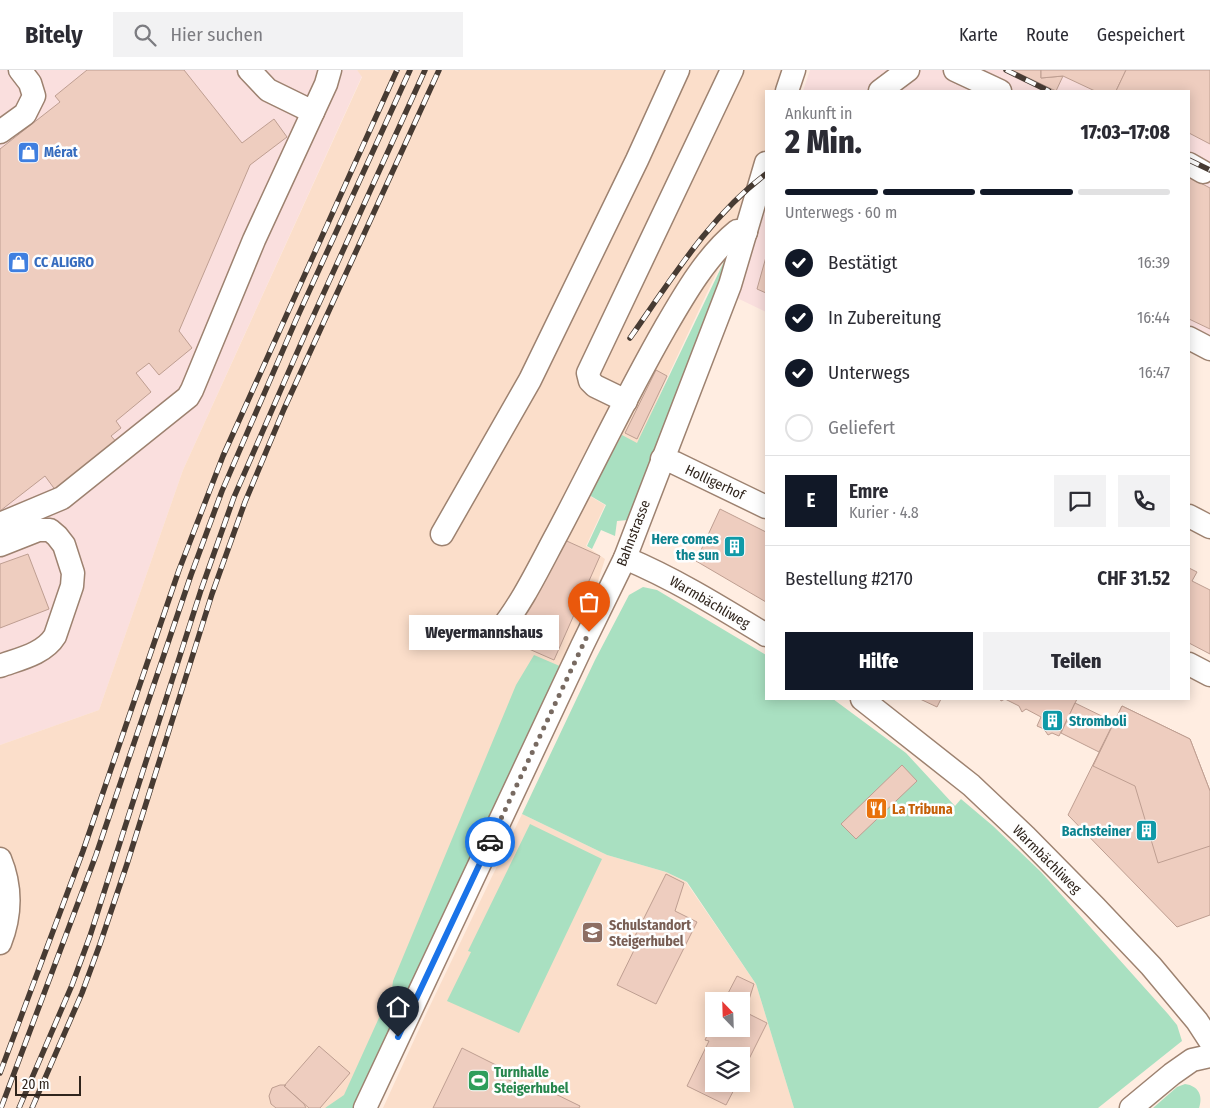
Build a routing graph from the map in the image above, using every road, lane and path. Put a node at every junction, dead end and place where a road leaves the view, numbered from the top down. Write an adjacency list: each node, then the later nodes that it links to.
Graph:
1 (20, 70): 13 (street)
2 (249, 70): 12 (street)
3 (330, 70): 12 (street)
4 (678, 70): 24 (street)
5 (732, 70): 18 (street)
6 (794, 70): 9 (street)
7 (908, 70): 10 (street)
8 (955, 70): 11 (street)
9 (787, 90)
10 (881, 90)
11 (998, 90)
12 (313, 112): 22 (street)
13 (0, 132)
14 (765, 166): 15 (street, Bahnstrasse)
15 (746, 232): 18 (street); 19 (street, Bahnstrasse)
16 (1190, 339): 17 (street)
17 (1210, 349)
18 (626, 401): 27 (street)
19 (662, 460): 20 (street, Holligerhof); 26 (street, Bahnstrasse)
20 (765, 507)
21 (1190, 516): 23 (street)
22 (0, 524)
23 (1210, 526)
24 (442, 534)
25 (0, 545): 30 (street)
26 (625, 558): 28 (street, Warmbächliweg); 39 (street, Bahnstrasse)
27 (498, 633)
28 (765, 634)
29 (1190, 665): 31 (street)
30 (0, 666)
31 (1210, 675)
32 (863, 700): 35 (street, Warmbächliweg)
33 (0, 859): 34 (street)
34 (0, 943)
35 (1210, 1041)
36 (1210, 1056): 40 (street)
37 (350, 1108): 38 (street)
38 (360, 1108)
39 (365, 1108)
40 (1131, 1108)

